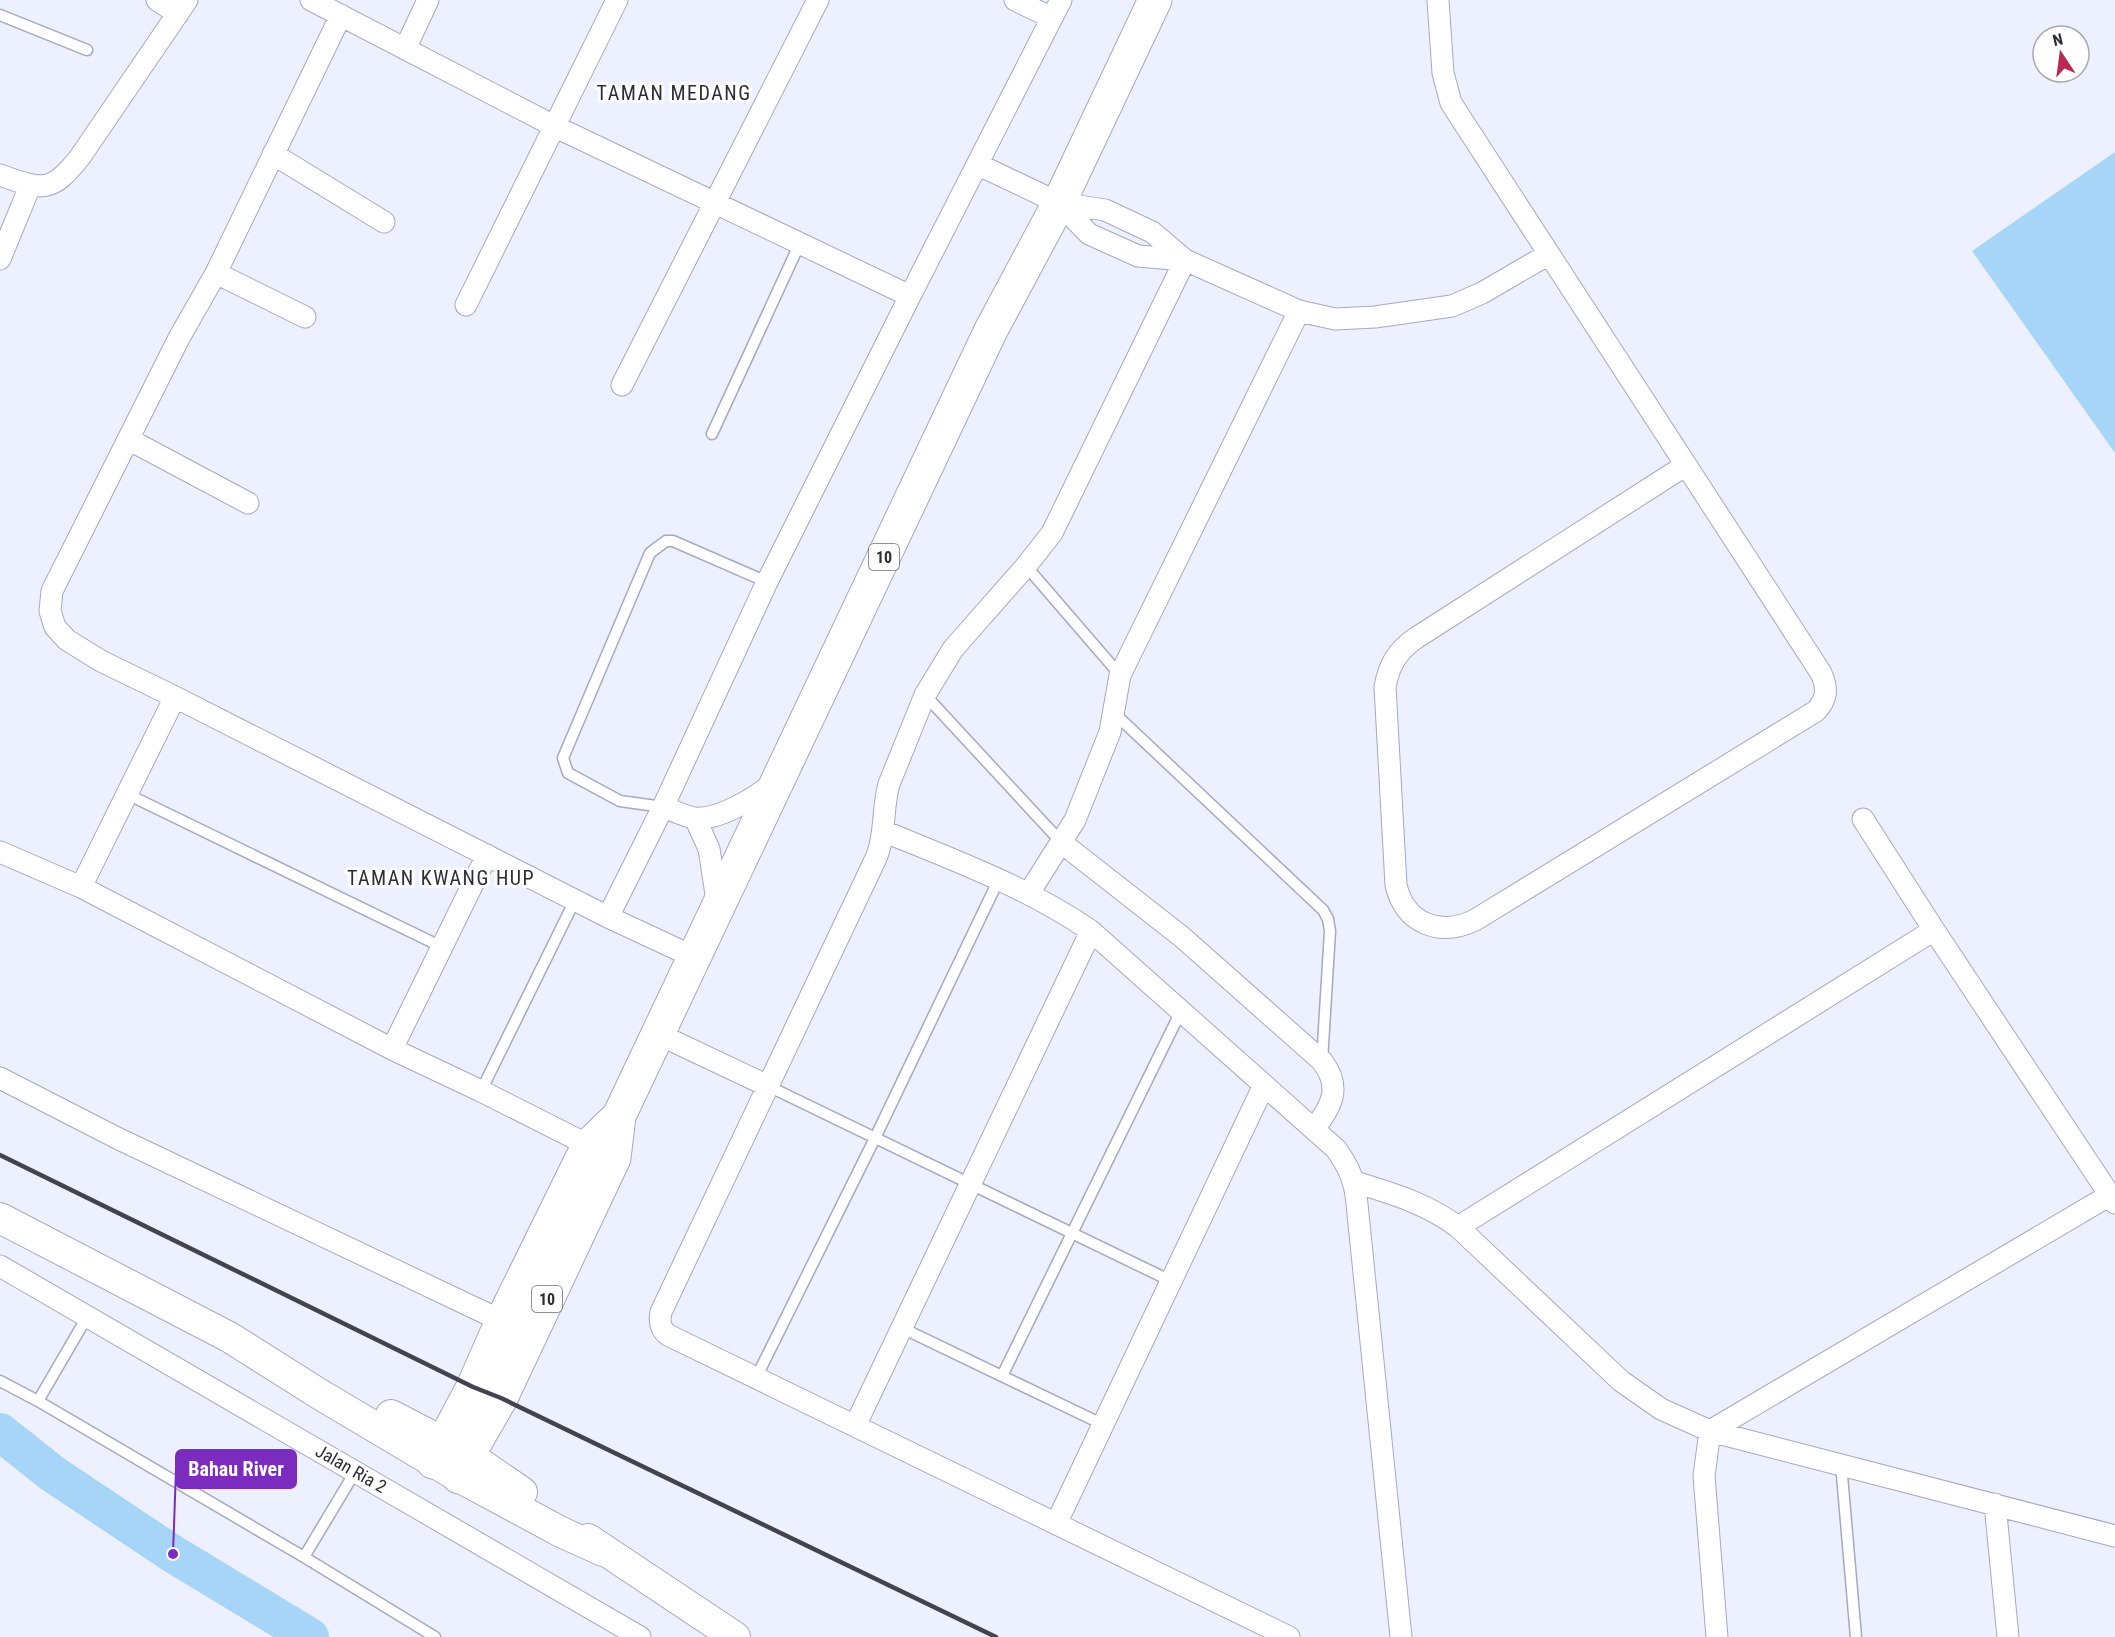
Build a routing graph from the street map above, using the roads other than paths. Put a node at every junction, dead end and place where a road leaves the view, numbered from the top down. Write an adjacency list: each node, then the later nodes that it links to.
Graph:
1 (157, 0): 9 (street)
2 (311, 0): 12 (street)
3 (428, 0): 13 (street)
4 (617, 0): 15 (street)
5 (818, 0): 21 (street)
6 (1015, 0): 10 (street)
7 (1155, 0): 20 (main road, 10)
8 (1438, 0): 24 (street)
9 (182, 7): 19 (street)
10 (1056, 9): 17 (street)
11 (0, 15): 14 (lane)
12 (341, 15): 13 (street); 16 (street)
13 (405, 49): 15 (street)
14 (87, 50)
15 (556, 127): 21 (street); 29 (street)
16 (273, 154): 22 (street); 27 (street)
17 (979, 165): 20 (street); 28 (street)
18 (0, 175): 19 (street)
19 (30, 186): 25 (street)
20 (1059, 203): 26 (street); 26 (street); 43 (main road, 10)
21 (714, 204): 23 (street); 32 (street)
22 (384, 222)
23 (800, 243): 28 (street); 33 (lane)
24 (1549, 254): 30 (street); 35 (street)
25 (0, 260)
26 (1185, 260): 30 (street); 37 (street)
27 (216, 273): 31 (street); 34 (street)
28 (910, 296): 38 (street)
29 (466, 305)
30 (1299, 311): 39 (street)
31 (305, 317)
32 (622, 385)
33 (712, 434)
34 (128, 439): 36 (street); 41 (street)
35 (1686, 465): 35 (street)
36 (248, 503)
37 (1026, 566): 39 (lane); 40 (street)
38 (767, 582): 45 (street); 45 (lane)
39 (1120, 675): 42 (street)
40 (925, 695): 48 (street); 49 (lane)
41 (175, 696): 44 (street); 51 (street)
42 (1114, 713): 49 (street); 65 (lane)
43 (781, 775): 46 (street); 56 (main road, 10)
44 (127, 795): 53 (street); 60 (lane)
45 (663, 807): 46 (street); 57 (street)
46 (695, 818): 56 (street)
47 (1863, 819): 58 (street)
48 (883, 831): 52 (street); 68 (street)
49 (1062, 843): 54 (street); 65 (street)
50 (0, 852): 53 (street)
51 (487, 855): 55 (street); 60 (street)
52 (999, 879): 54 (street); 71 (lane)
53 (81, 887): 64 (street)
54 (1029, 893): 59 (street)
55 (574, 900): 57 (street); 69 (lane)
56 (718, 907): 61 (main road, 10)
57 (608, 917): 61 (street)
58 (1934, 930): 75 (street); 77 (street)
59 (1091, 931): 62 (street); 74 (street)
60 (442, 947): 64 (street)
61 (694, 957): 63 (main road, 10)
62 (1181, 1011): 67 (street); 78 (lane)
63 (658, 1034): 68 (street); 72 (main road, 10)
64 (392, 1049): 69 (street)
65 (1322, 1061): 70 (street)
66 (0, 1078): 82 (street)
67 (1264, 1085): 70 (street); 80 (street)
68 (768, 1086): 71 (lane); 85 (street)
69 (481, 1090): 72 (street)
70 (1314, 1130): 73 (street)
71 (875, 1138): 74 (lane); 85 (lane)
72 (601, 1152): 82 (main road, 10); 91 (main road, 10)
73 (1355, 1182): 77 (street); 102 (street)
74 (971, 1184): 78 (lane); 83 (street)
75 (2113, 1199): 90 (street)
76 (0, 1218): 91 (main road)
77 (1458, 1227): 90 (street)
78 (1072, 1233): 80 (lane); 84 (lane)
79 (0, 1266): 81 (street, Jalan Ria 2)
80 (1171, 1281): 88 (street)
81 (87, 1317): 87 (lane); 93 (street, Jalan Ria 2)
82 (502, 1321): 91 (main road, 10)
83 (902, 1328): 84 (lane); 89 (street)
84 (1002, 1376): 88 (lane)
85 (756, 1378): 89 (street)
86 (0, 1381): 87 (lane)
87 (38, 1401): 97 (lane)
88 (1102, 1424): 95 (street)
89 (855, 1426): 95 (street)
90 (1710, 1431): 92 (street); 103 (street)
91 (451, 1459): 98 (main road)
92 (1841, 1464): 94 (street); 104 (lane)
93 (355, 1472): 97 (lane); 100 (street, Jalan Ria 2)
94 (1995, 1504): 96 (street); 105 (street)
95 (1056, 1524): 101 (street)
96 (2115, 1536)
97 (304, 1557): 99 (lane)
98 (727, 1635)
99 (435, 1637)
100 (640, 1637)
101 (1289, 1637)
102 (1401, 1637)
103 (1717, 1637)
104 (1856, 1637)
105 (2008, 1637)

